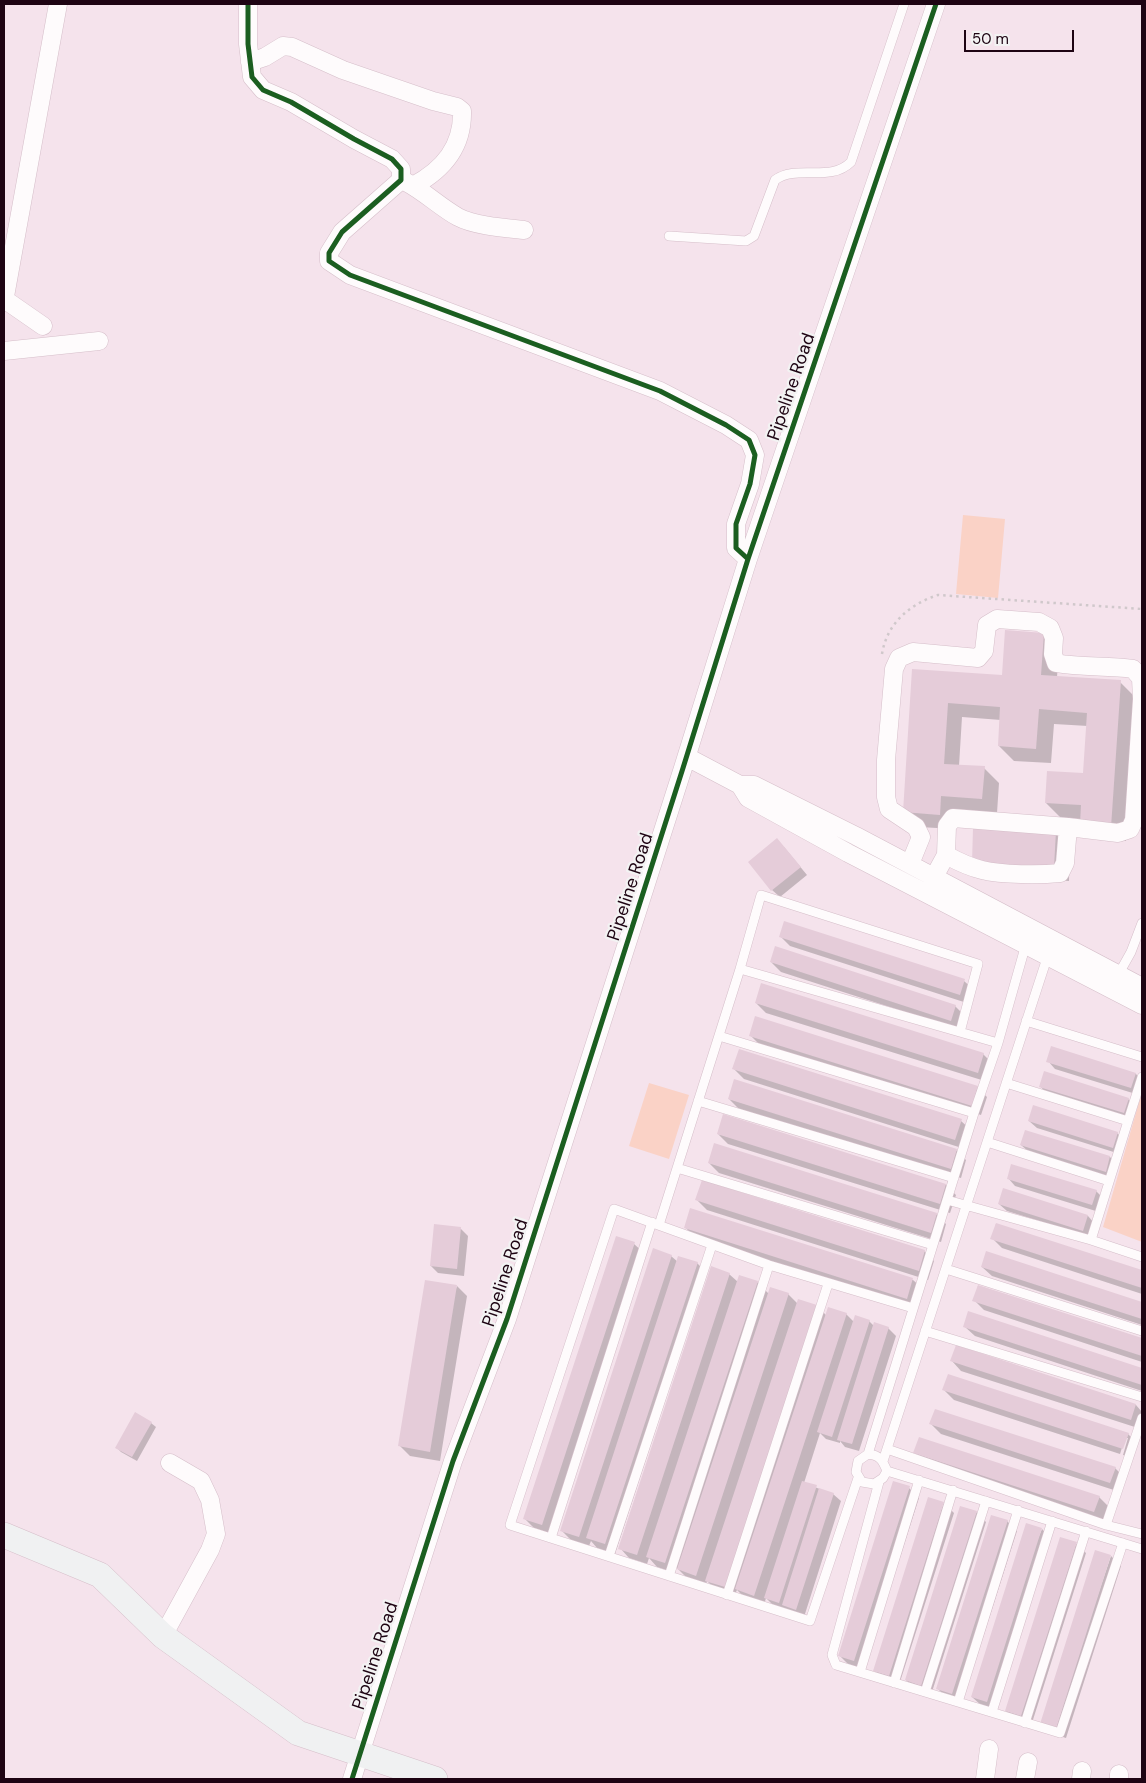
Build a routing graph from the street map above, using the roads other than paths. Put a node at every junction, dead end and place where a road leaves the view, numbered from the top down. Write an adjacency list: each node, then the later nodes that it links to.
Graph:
1 (58, 4): 9 (street)
2 (248, 4): 5 (street)
3 (904, 4): 8 (lane)
4 (936, 4): 13 (street, Pipeline Road)
5 (250, 62): 6 (street); 6 (street)
6 (407, 183): 7 (street); 13 (street)
7 (524, 230)
8 (669, 236)
9 (4, 300): 10 (street)
10 (43, 326)
11 (99, 341): 12 (street)
12 (4, 351)
13 (748, 559): 14 (street, Pipeline Road)
14 (687, 757): 15 (street); 88 (street, Pipeline Road)
15 (740, 785): 17 (street); 18 (street)
16 (1068, 827): 19 (street); 19 (street); 20 (street)
17 (856, 836): 18 (lane); 20 (street)
18 (848, 853): 23 (street)
19 (946, 855): 21 (street)
20 (910, 864): 21 (street)
21 (934, 877): 23 (street)
22 (1142, 923): 26 (lane)
23 (1029, 937): 24 (street); 32 (lane)
24 (1050, 948): 26 (street); 29 (lane)
25 (740, 969): 30 (lane); 30 (lane); 31 (lane)
26 (1115, 981): 27 (street); 28 (street)
27 (1142, 987)
28 (1142, 1005)
29 (1026, 1021): 33 (lane); 35 (lane)
30 (960, 1032): 32 (lane)
31 (718, 1036): 36 (lane); 37 (lane)
32 (998, 1042): 37 (lane)
33 (1142, 1057)
34 (1142, 1077): 38 (lane)
35 (1006, 1083): 38 (lane); 39 (lane)
36 (698, 1101): 40 (lane); 41 (lane)
37 (974, 1112): 41 (lane)
38 (1128, 1121): 42 (lane)
39 (987, 1142): 42 (lane); 44 (lane)
40 (677, 1168): 45 (lane); 48 (lane)
41 (954, 1178): 43 (lane)
42 (1109, 1181): 46 (lane)
43 (947, 1200): 44 (lane); 48 (lane)
44 (966, 1206): 46 (lane); 51 (lane)
45 (655, 1224): 47 (lane); 74 (lane); 74 (lane)
46 (1091, 1240): 49 (lane)
47 (712, 1245): 50 (lane); 77 (lane)
48 (933, 1245): 53 (lane)
49 (1142, 1258)
50 (769, 1265): 52 (lane); 78 (lane)
51 (946, 1269): 54 (lane); 55 (lane)
52 (828, 1284): 53 (lane); 79 (lane)
53 (913, 1308): 59 (lane)
54 (926, 1331): 56 (lane); 58 (lane)
55 (1142, 1331)
56 (1142, 1397)
57 (1142, 1418): 70 (lane)
58 (887, 1449): 60 (lane); 70 (lane)
59 (868, 1454): 60 (lane); 63 (lane)
60 (884, 1461): 62 (lane)
61 (170, 1463): 80 (street)
62 (887, 1471): 64 (lane); 65 (lane)
63 (858, 1478): 65 (lane); 79 (lane)
64 (919, 1480): 66 (lane); 81 (lane)
65 (879, 1482): 81 (lane)
66 (953, 1490): 67 (lane); 82 (lane)
67 (986, 1501): 68 (lane); 83 (lane)
68 (1018, 1510): 69 (lane); 84 (lane)
69 (1052, 1521): 71 (lane); 85 (lane)
70 (1106, 1525): 72 (lane)
71 (1086, 1531): 75 (lane); 86 (lane)
72 (1142, 1534)
73 (4, 1535): 80 (street)
74 (551, 1538): 77 (lane)
75 (1124, 1542): 76 (lane); 86 (lane)
76 (1142, 1549)
77 (609, 1556): 78 (lane)
78 (669, 1576): 79 (lane)
79 (728, 1594)
80 (163, 1636): 88 (street)
81 (860, 1672): 82 (lane)
82 (894, 1682): 83 (lane)
83 (925, 1692): 84 (lane)
84 (958, 1702): 85 (lane)
85 (992, 1712): 86 (lane)
86 (1025, 1722)
87 (989, 1749): 91 (street)
88 (360, 1754): 89 (street, Pipeline Road); 90 (street)
89 (352, 1779)
90 (435, 1779)
91 (985, 1779)

